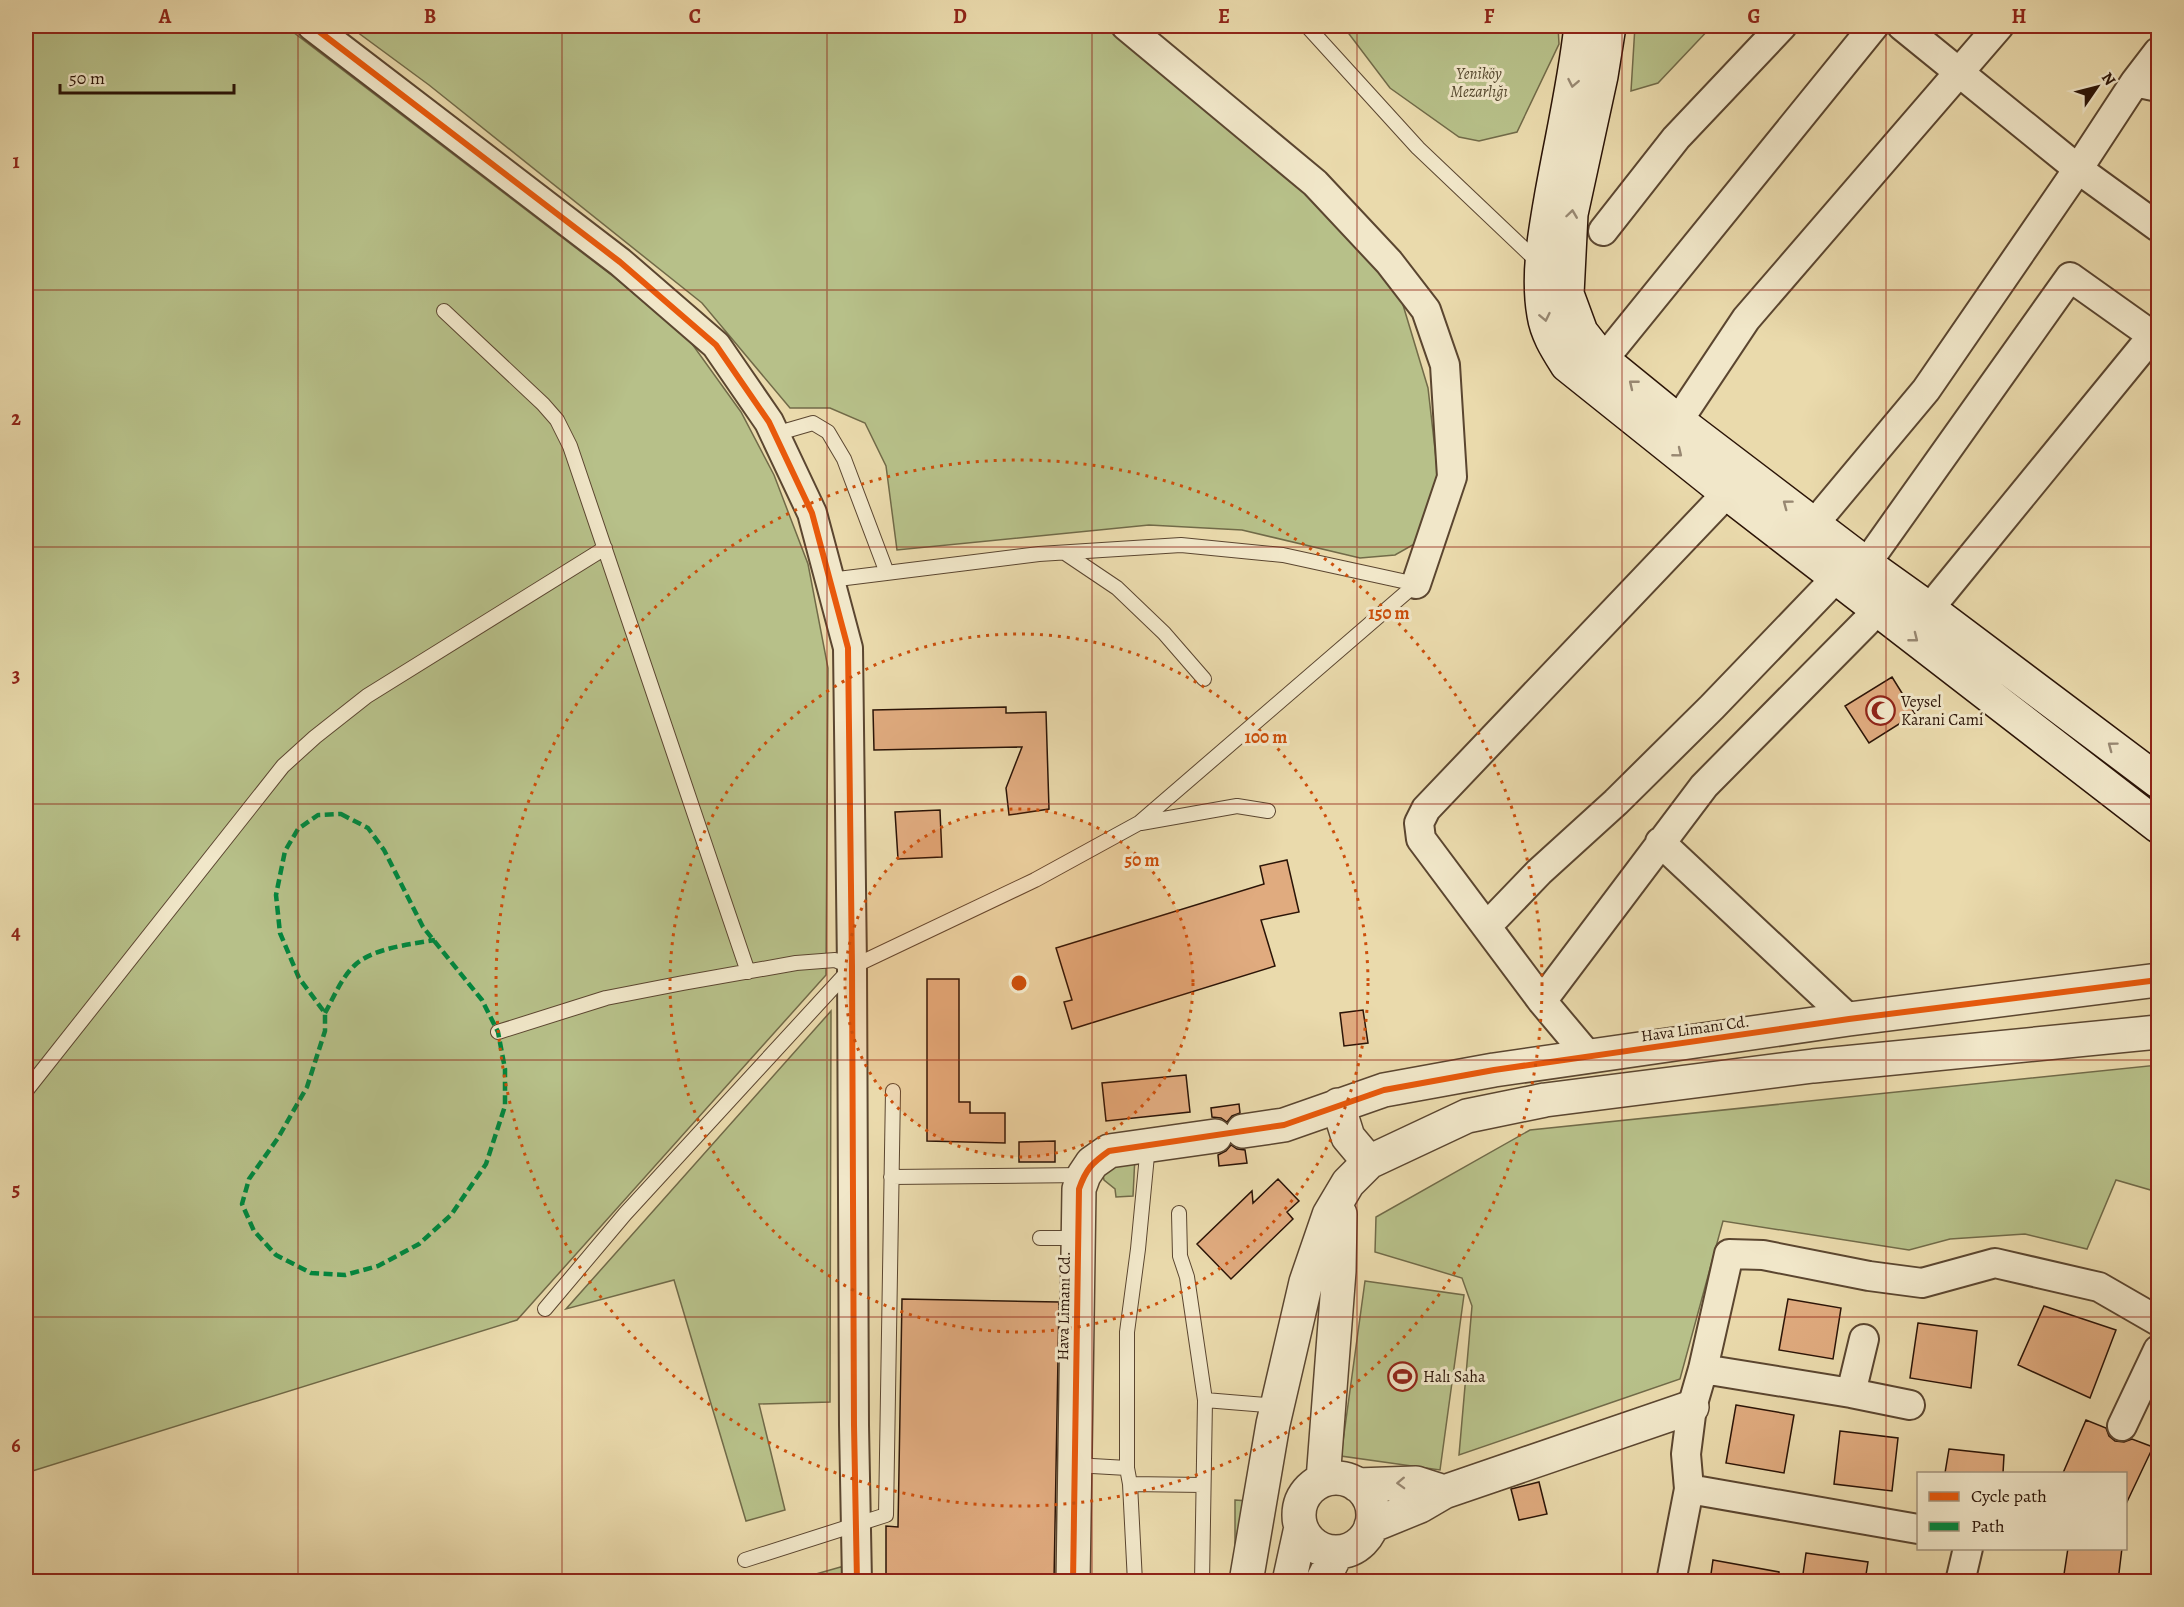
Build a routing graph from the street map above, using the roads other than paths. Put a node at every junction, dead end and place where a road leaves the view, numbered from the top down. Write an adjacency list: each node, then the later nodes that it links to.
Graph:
1 (312, 26): 21 (street)
2 (1126, 26): 29 (street)
3 (1307, 26): 16 (lane)
4 (1581, 26): 16 (street, one-way to 16)
5 (1609, 26): 19 (street, one-way to 5)
6 (1782, 26): 15 (street)
7 (1874, 26): 19 (street)
8 (1902, 26): 11 (street)
9 (1999, 26): 11 (street)
10 (2158, 52): 12 (street)
11 (1959, 73): 13 (street); 20 (street)
12 (2147, 84): 13 (street)
13 (2078, 169): 14 (street); 23 (street)
14 (2158, 227)
15 (1603, 231)
16 (1542, 266): 22 (street, one-way to 22)
17 (444, 311): 24 (lane)
18 (2156, 333): 26 (street); 30 (street)
19 (1604, 360): 20 (street, one-way to 19)
20 (1678, 421): 23 (street, one-way to 20)
21 (775, 434): 27 (lane); 28 (street)
22 (1727, 493): 26 (street); 38 (street)
23 (1814, 524): 26 (street)
24 (605, 548): 40 (lane); 47 (lane)
25 (1065, 552): 27 (lane); 29 (lane); 32 (lane)
26 (1852, 570): 30 (street); 31 (street); 38 (street)
27 (887, 573): 28 (lane)
28 (830, 580): 39 (street)
29 (1416, 584): 35 (lane)
30 (1929, 609): 33 (street, one-way to 30)
31 (1878, 610): 36 (street, one-way to 36); 37 (street)
32 (1204, 679)
33 (2158, 781)
34 (1268, 811): 35 (lane)
35 (1139, 823): 39 (lane)
36 (2158, 826)
37 (1660, 842): 42 (street); 43 (street)
38 (1487, 926): 42 (street)
39 (852, 967): 40 (lane); 58 (lane); 77 (street)
40 (747, 972): 44 (lane)
41 (2158, 980): 43 (street, Hava Limanı Cd.)
42 (1542, 1001): 46 (street)
43 (1849, 1019): 46 (street, Hava Limanı Cd.)
44 (498, 1032)
45 (2158, 1032): 51 (street)
46 (1589, 1057): 49 (street, Hava Limanı Cd.)
47 (26, 1090)
48 (893, 1091): 53 (lane)
49 (1338, 1105): 50 (street, Hava Limanı Cd.); 51 (street)
50 (1148, 1145): 52 (street, Hava Limanı Cd.); 70 (lane)
51 (1369, 1162): 54 (street)
52 (1084, 1175): 53 (lane); 57 (street, Hava Limanı Cd.)
53 (891, 1177): 77 (lane)
54 (1340, 1197): 65 (street); 71 (street)
55 (1179, 1213): 64 (lane)
56 (1040, 1238): 57 (lane)
57 (1078, 1238): 69 (street, Hava Limanı Cd.)
58 (545, 1310)
59 (2158, 1321): 62 (street)
60 (1864, 1339): 63 (street)
61 (2158, 1350): 68 (street)
62 (1703, 1369): 63 (street); 67 (street)
63 (1851, 1393): 66 (street)
64 (1205, 1400): 65 (lane); 73 (lane)
65 (1277, 1406): 88 (street)
66 (1910, 1406)
67 (1692, 1407): 75 (street); 76 (street)
68 (2122, 1426)
69 (1075, 1465): 70 (lane); 85 (street, Hava Limanı Cd.)
70 (1127, 1468): 72 (lane)
71 (1323, 1480): 74 (street); 79 (street)
72 (1130, 1484): 73 (lane); 86 (lane)
73 (1203, 1485): 87 (lane)
74 (1357, 1485): 76 (street, one-way to 74); 78 (street)
75 (1689, 1489): 80 (street); 91 (street)
76 (1444, 1492): 78 (street)
77 (856, 1524): 83 (lane); 84 (street)
78 (1371, 1526): 82 (street)
79 (1301, 1527): 82 (street); 89 (street)
80 (1917, 1529)
81 (1968, 1550): 92 (street)
82 (1337, 1552): 90 (street)
83 (745, 1560)
84 (857, 1581)
85 (1073, 1581)
86 (1135, 1581)
87 (1202, 1581)
88 (1246, 1581)
89 (1289, 1581)
90 (1322, 1581)
91 (1671, 1581)
92 (1960, 1581)

